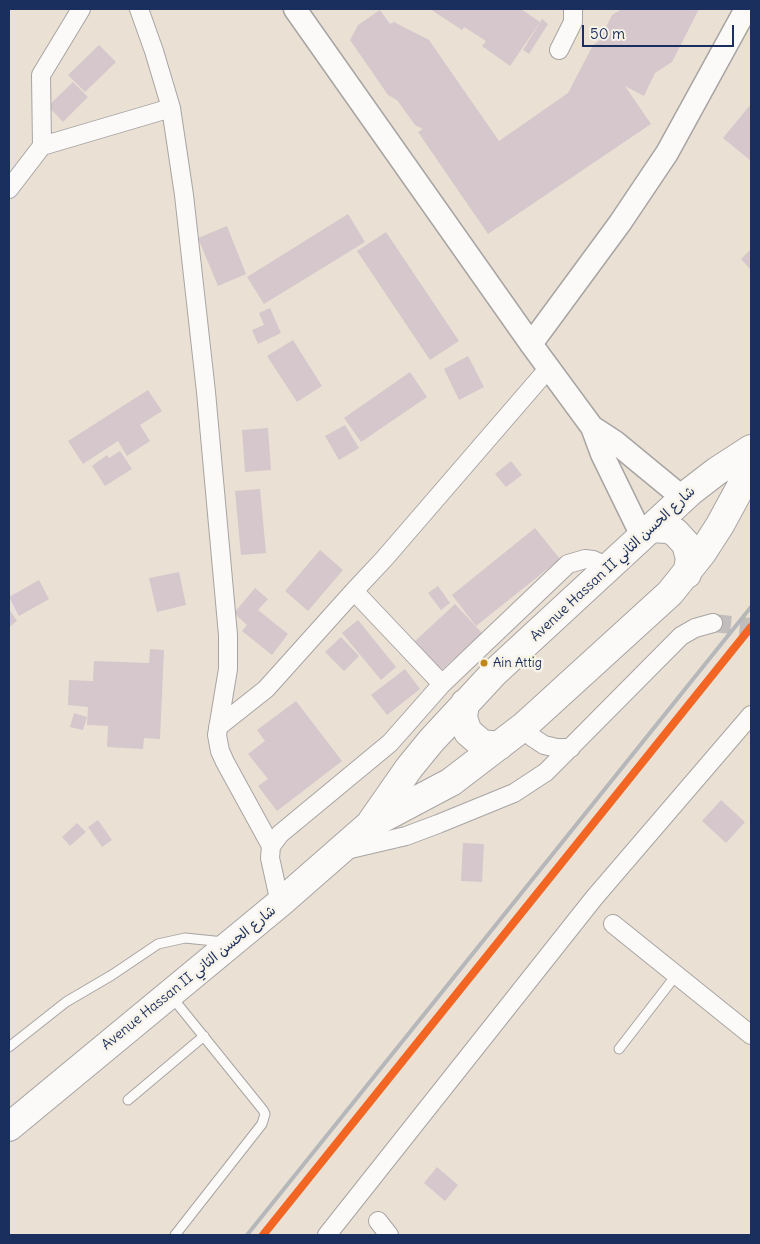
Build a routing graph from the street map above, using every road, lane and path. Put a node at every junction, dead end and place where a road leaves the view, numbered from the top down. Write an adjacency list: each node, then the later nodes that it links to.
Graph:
1 (81, 9): 8 (street)
2 (139, 9): 7 (street)
3 (295, 9): 10 (street)
4 (573, 9): 6 (street)
5 (746, 9): 10 (street)
6 (559, 50)
7 (171, 108): 8 (street); 24 (street)
8 (42, 146): 9 (street)
9 (9, 189)
10 (531, 344): 11 (street)
11 (548, 369): 12 (street); 19 (street)
12 (592, 427): 15 (street); 16 (street)
13 (751, 449): 15 (main road, Avenue Hassan II شارع الحسن الثاني)
14 (751, 468): 18 (main road, Avenue Hassan II شارع الحسن الثاني)
15 (683, 498): 16 (main road, Avenue Hassan II شارع الحسن الثاني)
16 (646, 532): 17 (main road, Avenue Hassan II شارع الحسن الثاني); 18 (main road)
17 (609, 567): 21 (street); 22 (main road, Avenue Hassan II شارع الحسن الثاني)
18 (687, 574): 25 (main road, Avenue Hassan II شارع الحسن الثاني)
19 (354, 591): 21 (street); 24 (street)
20 (713, 624): 27 (street)
21 (442, 684): 29 (street)
22 (465, 703): 26 (main road); 28 (main road, Avenue Hassan II شارع الحسن الثاني)
23 (751, 715): 44 (street)
24 (218, 727): 29 (street)
25 (523, 728): 26 (main road, Avenue Hassan II شارع الحسن الثاني); 27 (street)
26 (499, 746): 28 (main road, Avenue Hassan II شارع الحسن الثاني)
27 (571, 748): 30 (street)
28 (368, 826): 30 (main road, Avenue Hassan II شارع الحسن الثاني)
29 (271, 846): 31 (street)
30 (339, 852): 31 (main road, Avenue Hassan II شارع الحسن الثاني)
31 (280, 903): 33 (main road, Avenue Hassan II شارع الحسن الثاني)
32 (613, 924): 34 (street)
33 (232, 943): 35 (main road, Avenue Hassan II شارع الحسن الثاني); 38 (lane)
34 (678, 974): 36 (street); 39 (lane)
35 (169, 994): 37 (lane); 41 (main road, Avenue Hassan II شارع الحسن الثاني)
36 (751, 1035)
37 (204, 1036): 40 (lane); 43 (lane)
38 (9, 1047)
39 (619, 1049)
40 (128, 1100)
41 (9, 1127)
42 (378, 1221): 45 (street)
43 (175, 1235)
44 (327, 1235)
45 (389, 1235)

